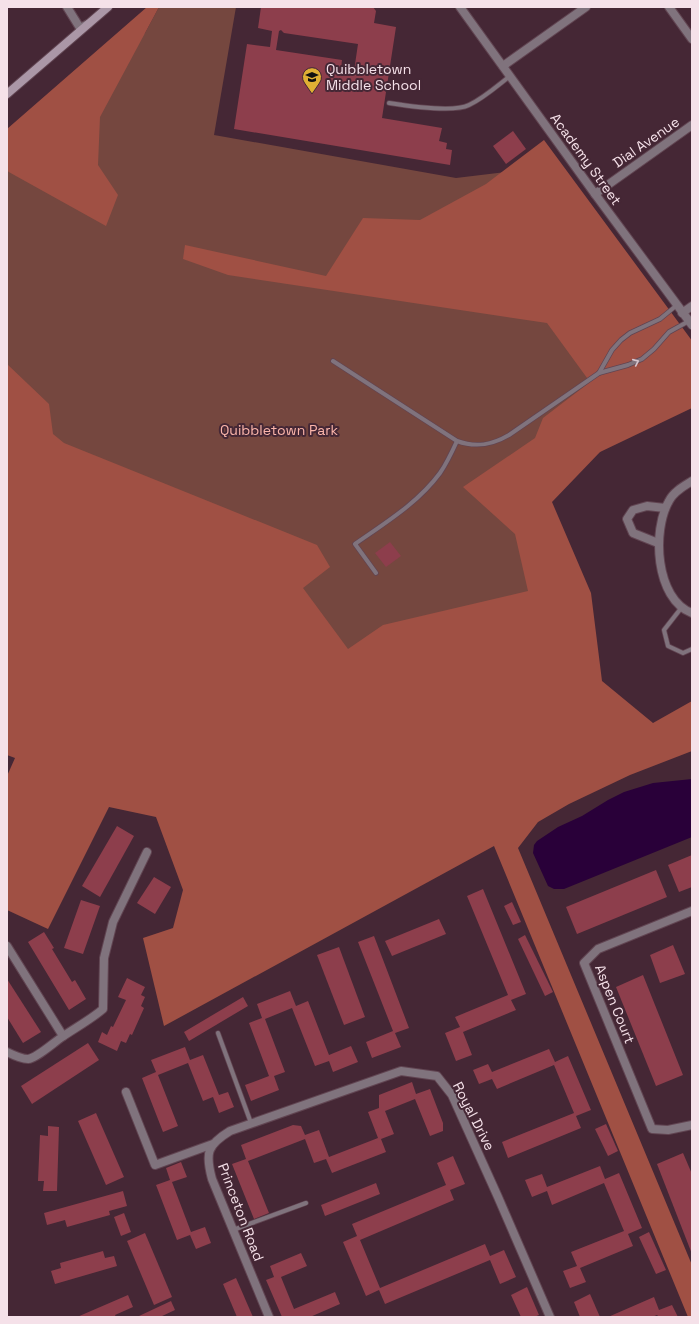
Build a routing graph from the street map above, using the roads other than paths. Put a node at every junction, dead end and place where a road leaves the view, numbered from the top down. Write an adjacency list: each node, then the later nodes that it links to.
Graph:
1 (67, 7): 6 (street)
2 (108, 7): 6 (main road)
3 (460, 7): 8 (street, Academy Street)
4 (586, 7): 8 (street)
5 (668, 7): 7 (street)
6 (88, 24): 10 (main road)
7 (692, 39)
8 (503, 66): 9 (street, Academy Street)
9 (510, 76): 11 (lane); 13 (street, Academy Street)
10 (7, 94)
11 (389, 103)
12 (692, 125): 13 (street, Dial Avenue)
13 (595, 194): 14 (street, Academy Street)
14 (677, 305): 16 (street, Academy Street); 19 (lane)
15 (692, 306): 16 (street)
16 (682, 313): 17 (street, Academy Street)
17 (691, 323): 19 (lane, one-way to 17)
18 (333, 361): 20 (lane)
19 (599, 373): 20 (lane)
20 (457, 441): 24 (lane)
21 (692, 481): 22 (street)
22 (665, 508): 23 (street); 23 (street)
23 (658, 542): 25 (street)
24 (376, 574)
25 (682, 607): 26 (street); 27 (lane)
26 (692, 613)
27 (692, 649)
28 (147, 852): 32 (street)
29 (692, 911): 36 (street, Aspen Court)
30 (7, 946): 32 (street)
31 (218, 1033): 35 (lane)
32 (63, 1036): 33 (street)
33 (7, 1052)
34 (126, 1092): 37 (street)
35 (251, 1123): 37 (street); 41 (street, Royal Drive)
36 (692, 1126)
37 (214, 1143): 39 (street, Princeton Road)
38 (306, 1203): 39 (lane)
39 (233, 1230): 40 (street, Princeton Road)
40 (269, 1317)
41 (550, 1317)

